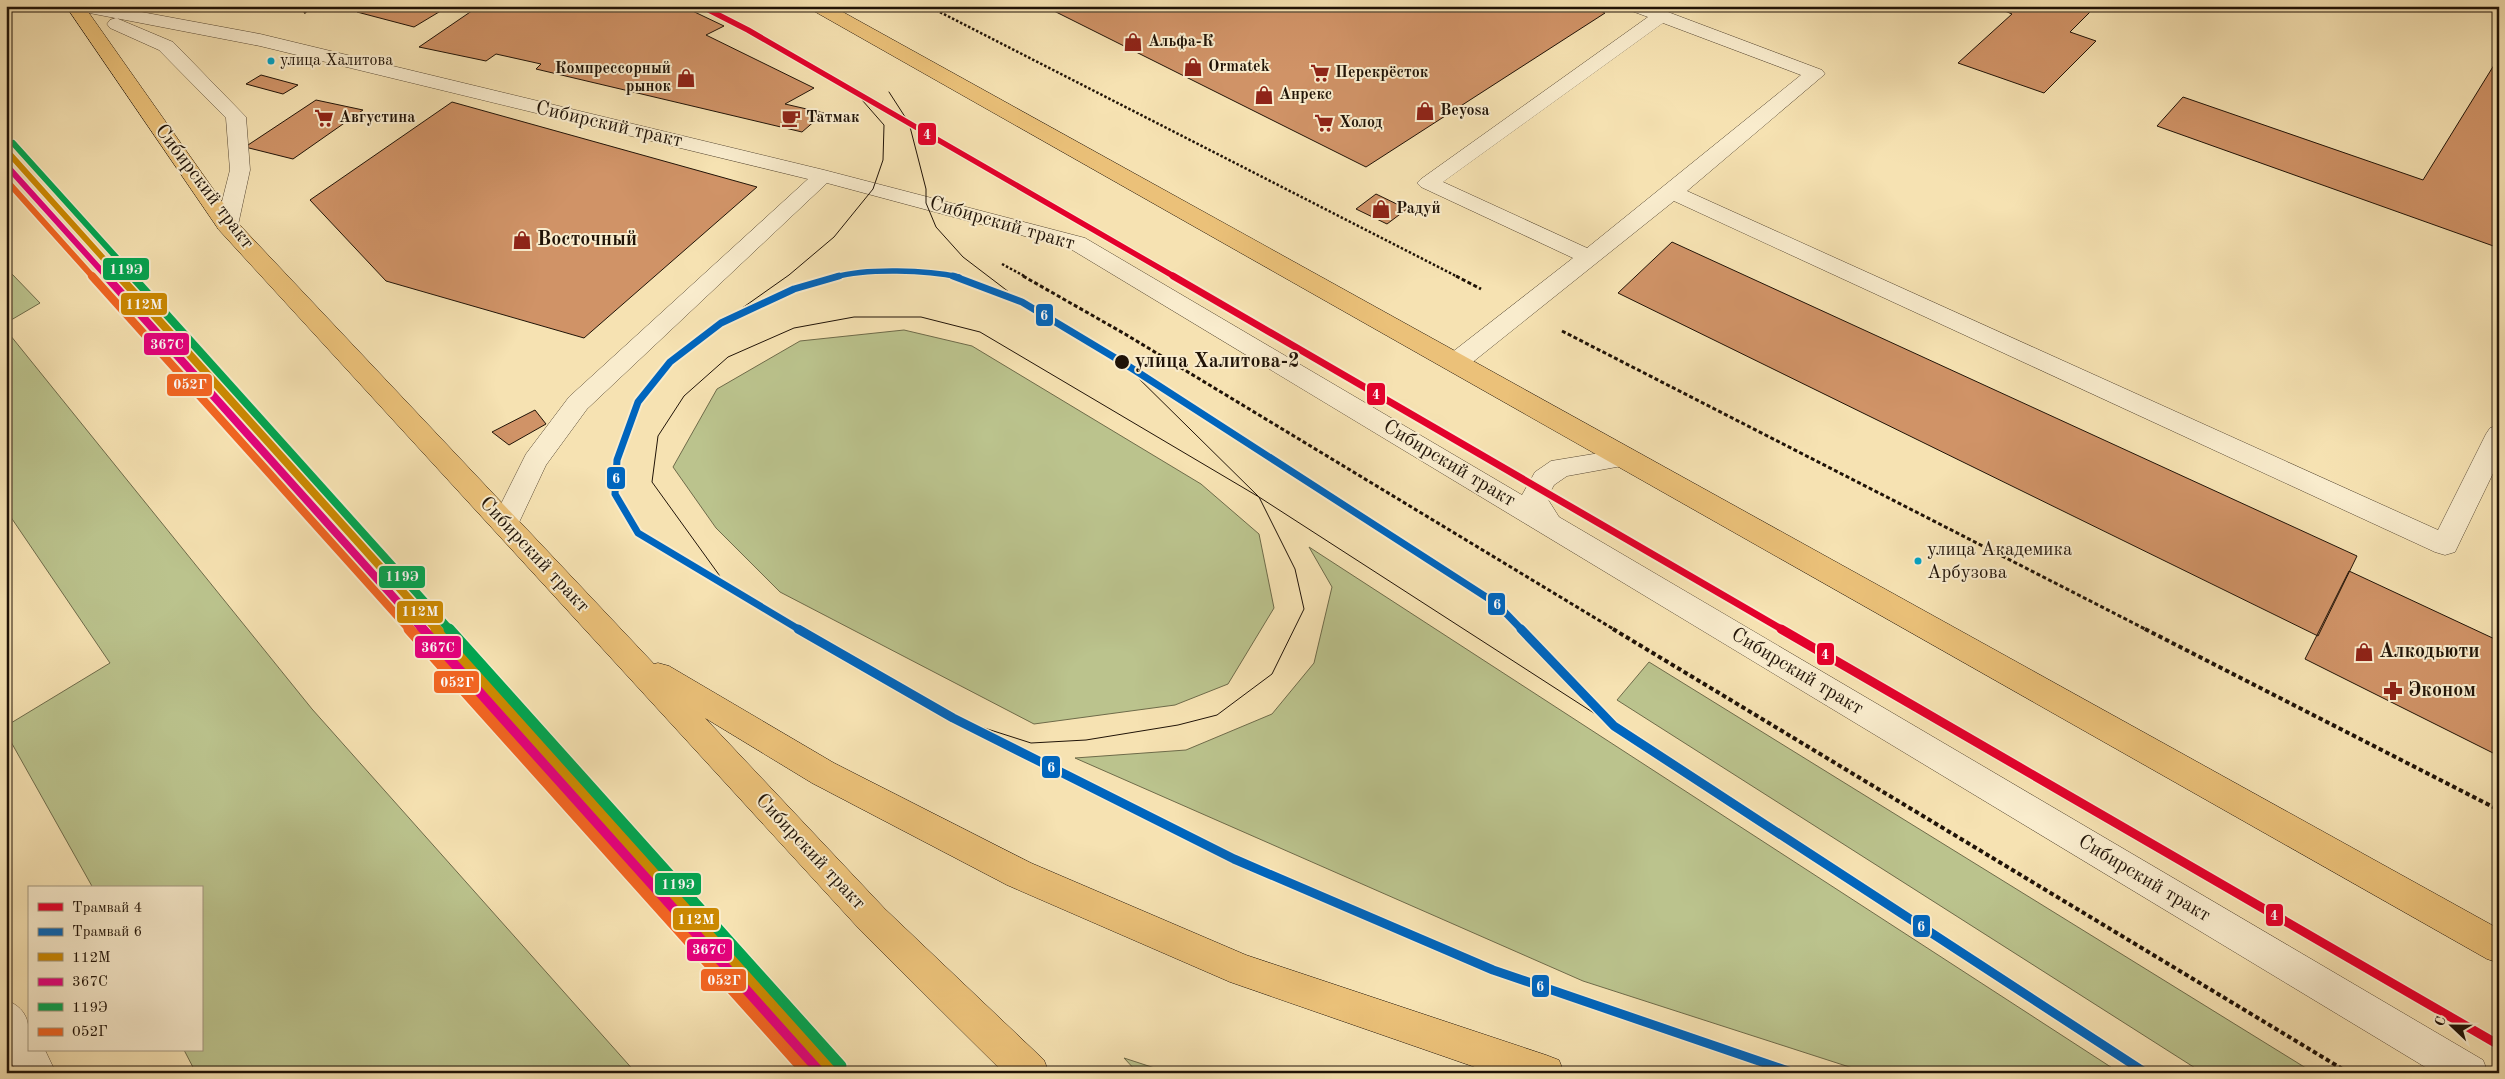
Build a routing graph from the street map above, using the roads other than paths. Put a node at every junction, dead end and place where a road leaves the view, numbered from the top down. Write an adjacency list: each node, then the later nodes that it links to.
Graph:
1 (77, 6): 7 (main road, Сибирский тракт); 7 (street); 13 (street, Сибирский тракт)
2 (818, 6): 9 (main road)
3 (1635, 6): 4 (street)
4 (1661, 16): 6 (street); 8 (street)
5 (819, 180): 12 (street)
6 (1672, 192): 8 (street); 10 (street)
7 (227, 225): 12 (main road, Сибирский тракт)
8 (1589, 257): 9 (street)
9 (1455, 363): 11 (main road)
10 (2499, 434)
11 (1624, 458): 13 (street); 15 (main road)
12 (505, 524): 14 (main road, Сибирский тракт)
13 (1550, 525): 20 (street, Сибирский тракт)
14 (631, 659): 18 (main road, Сибирский тракт); 19 (main road)
15 (2499, 947)
16 (6, 1017): 17 (street)
17 (38, 1073)
18 (1031, 1073)
19 (1546, 1073)
20 (2470, 1073)

